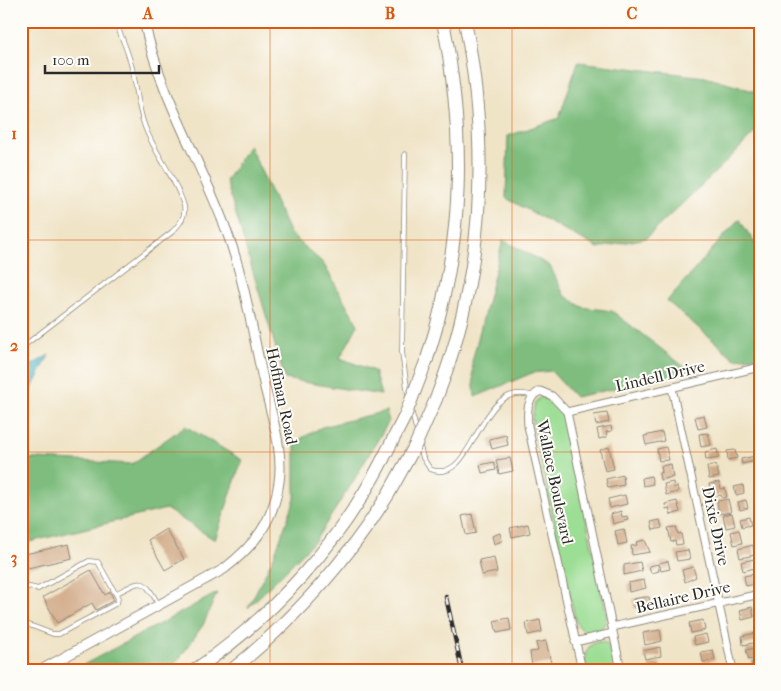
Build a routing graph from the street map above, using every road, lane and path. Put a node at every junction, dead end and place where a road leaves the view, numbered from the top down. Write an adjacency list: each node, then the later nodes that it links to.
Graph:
1 (115, 21): 6 (lane)
2 (144, 21): 15 (street, Hoffman Road)
3 (443, 21): 20 (highway, bridge)
4 (465, 21): 21 (highway, bridge)
5 (405, 154): 9 (lane)
6 (21, 348)
7 (760, 367): 8 (street, Lindell Drive)
8 (672, 388): 10 (street, Lindell Drive); 14 (street, Dixie Drive)
9 (533, 396): 10 (street, Wallace Boulevard); 18 (street, Wallace Boulevard)
10 (567, 412): 17 (street, Wallace Boulevard)
11 (21, 585): 12 (lane)
12 (117, 593): 15 (lane); 16 (lane)
13 (760, 594): 14 (street, Bellaire Drive)
14 (718, 603): 17 (street, Bellaire Drive); 24 (street, Dixie Drive)
15 (158, 605): 19 (street, Hoffman Road)
16 (21, 622)
17 (613, 630): 18 (street, Bellaire Drive); 23 (street, Wallace Boulevard)
18 (575, 642): 22 (street, Wallace Boulevard)
19 (41, 670)
20 (195, 670)
21 (232, 670)
22 (582, 670)
23 (621, 670)
24 (733, 670)

